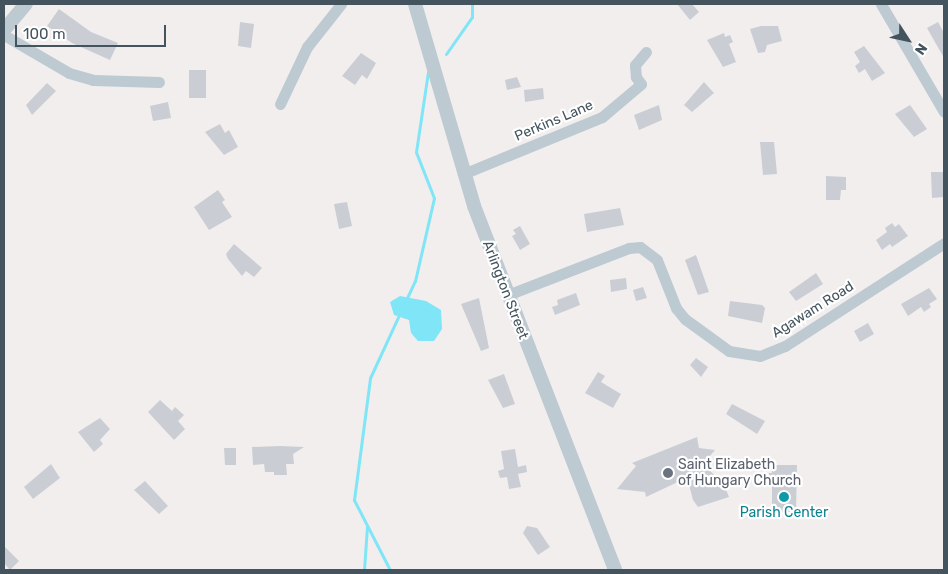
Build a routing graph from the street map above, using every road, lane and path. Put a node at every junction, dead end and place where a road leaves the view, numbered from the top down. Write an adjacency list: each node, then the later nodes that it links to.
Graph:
1 (26, 4): 5 (street)
2 (341, 4): 9 (street)
3 (415, 4): 11 (street, Arlington Street)
4 (881, 4): 10 (street)
5 (4, 30)
6 (4, 35): 8 (street)
7 (646, 52): 11 (street, Perkins Lane)
8 (159, 82)
9 (280, 104)
10 (944, 112)
11 (463, 174): 13 (street, Arlington Street)
12 (944, 243): 13 (street, Agawam Road)
13 (507, 295): 14 (street, Arlington Street)
14 (615, 570)

